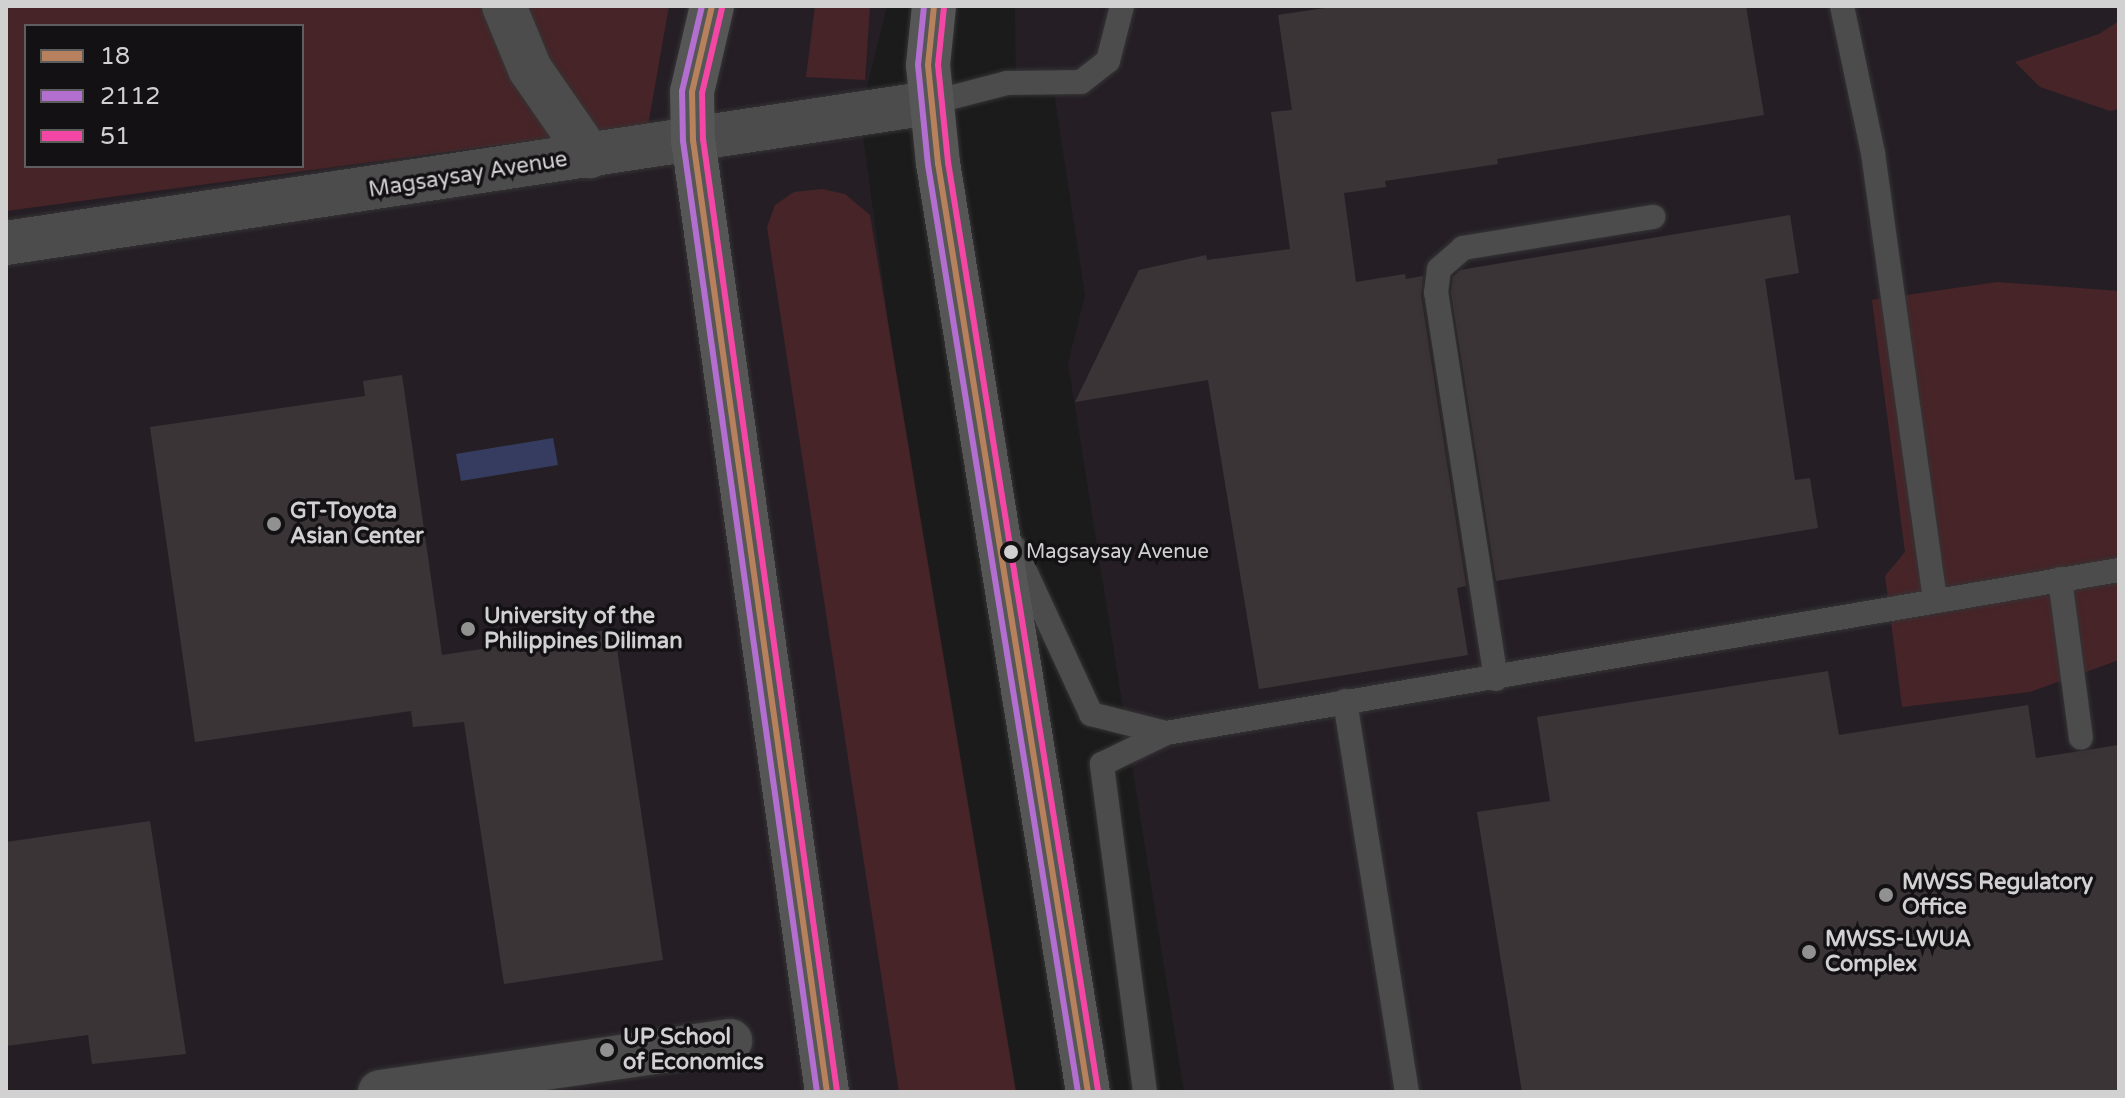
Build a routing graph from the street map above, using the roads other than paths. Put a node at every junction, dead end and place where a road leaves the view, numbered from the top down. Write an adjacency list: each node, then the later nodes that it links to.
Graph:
1 (504, 6): 8 (street)
2 (712, 6): 7 (main road)
3 (934, 6): 6 (main road)
4 (1122, 6): 6 (lane)
5 (1842, 6): 14 (lane)
6 (930, 103): 7 (street, Magsaysay Avenue); 11 (main road)
7 (693, 140): 8 (street, Magsaysay Avenue); 21 (main road)
8 (590, 156): 10 (street, Magsaysay Avenue)
9 (1653, 217): 15 (lane)
10 (6, 243)
11 (987, 490): 17 (lane); 22 (main road)
12 (2119, 570): 13 (lane)
13 (2060, 579): 14 (lane); 18 (lane)
14 (1935, 599): 15 (lane)
15 (1496, 679): 16 (lane)
16 (1345, 701): 17 (lane); 24 (lane)
17 (1166, 733): 23 (lane)
18 (2081, 738)
19 (730, 1041): 20 (street)
20 (380, 1092)
21 (827, 1092)
22 (1088, 1092)
23 (1145, 1092)
24 (1407, 1092)

